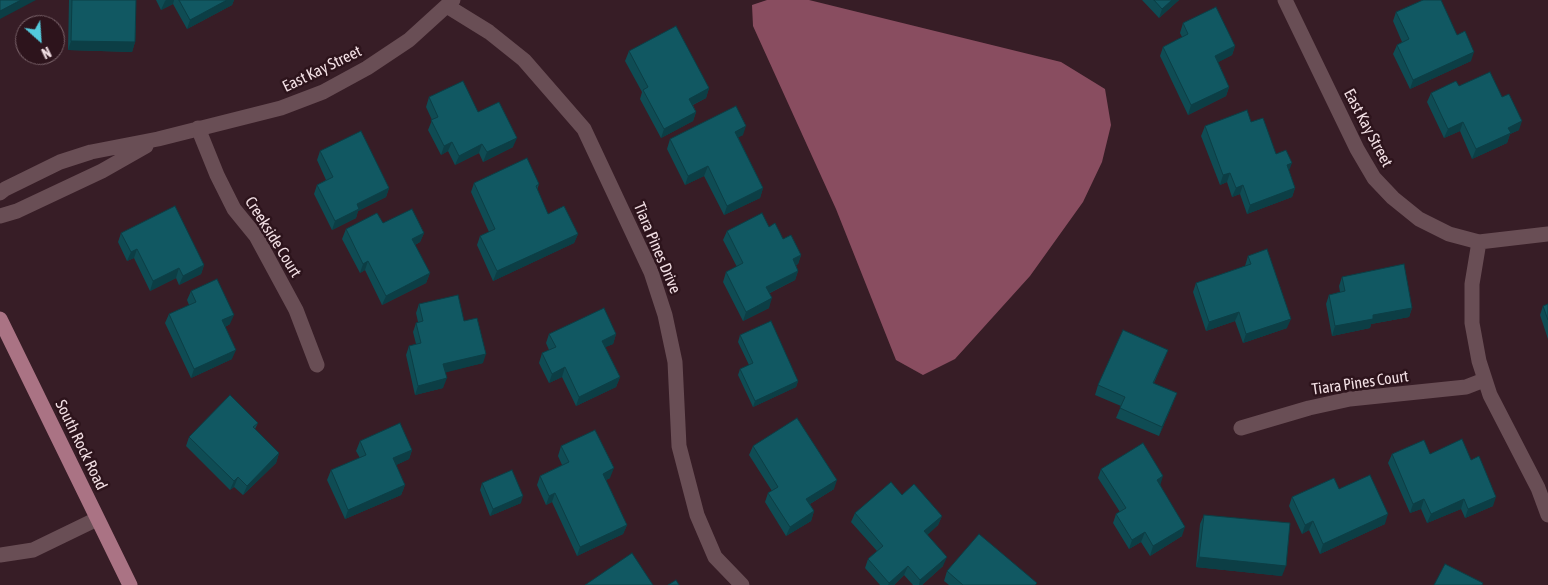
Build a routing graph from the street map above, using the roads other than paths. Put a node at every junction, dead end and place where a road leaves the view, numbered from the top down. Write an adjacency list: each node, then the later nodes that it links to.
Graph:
1 (1286, 0): 8 (street, East Kay Street)
2 (450, 3): 3 (street, East Kay Street); 17 (street, Tiara Pines Drive)
3 (198, 128): 4 (street, East Kay Street); 10 (street, Creekside Court)
4 (158, 139): 5 (street, East Kay Street); 6 (street, East Kay Street)
5 (0, 193)
6 (0, 216)
7 (1548, 234): 8 (street, East Kay Street)
8 (1479, 242): 11 (street)
9 (0, 319): 14 (main road, South Rock Road)
10 (317, 364)
11 (1484, 380): 12 (street, Tiara Pines Court); 13 (street)
12 (1241, 428)
13 (1548, 516)
14 (97, 519): 15 (street); 16 (main road, South Rock Road)
15 (0, 555)
16 (130, 585)
17 (742, 585)

